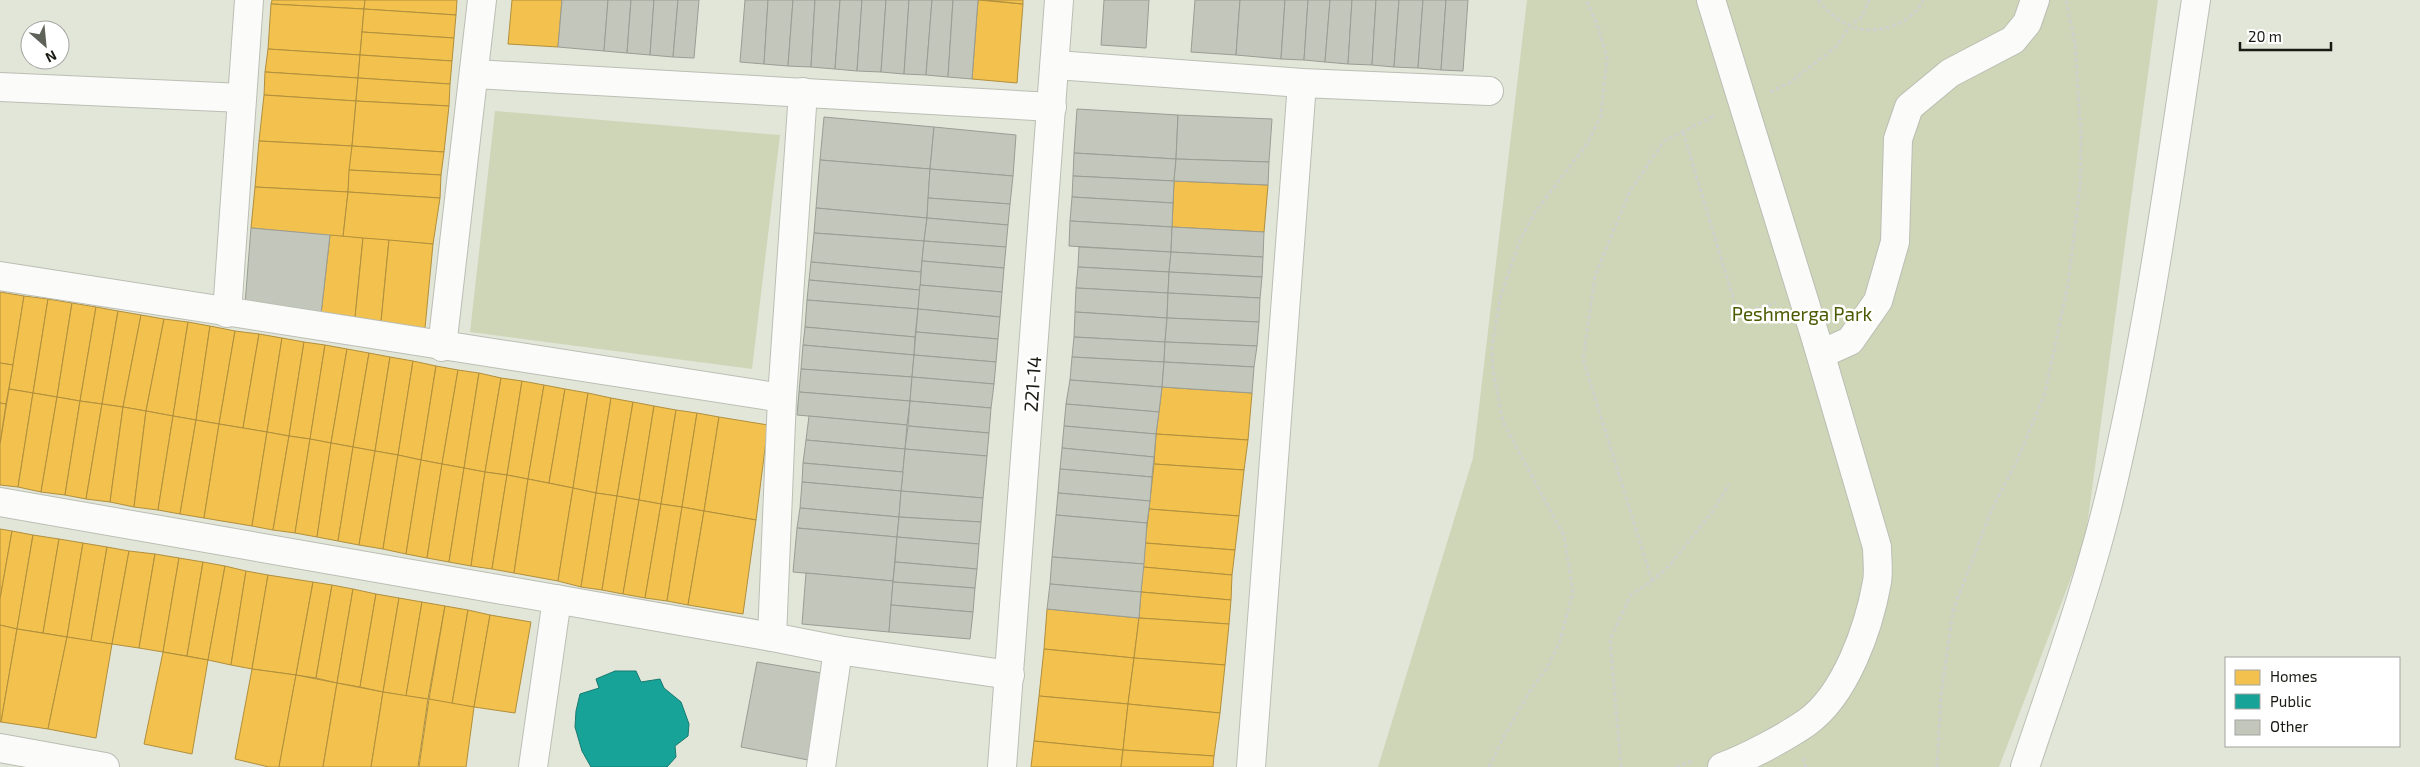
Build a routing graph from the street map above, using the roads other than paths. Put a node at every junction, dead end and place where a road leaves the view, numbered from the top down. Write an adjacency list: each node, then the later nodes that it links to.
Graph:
1 (249, 0): 13 (street)
2 (482, 0): 8 (street)
3 (1059, 0): 7 (street, 221-14)
4 (1711, 0): 18 (street)
5 (2035, 0): 18 (street)
6 (2196, 0): 32 (street)
7 (1056, 65): 9 (street); 14 (street, 221-14)
8 (475, 74): 12 (street); 17 (street)
9 (1302, 83): 11 (street); 31 (street)
10 (0, 87): 13 (street)
11 (1489, 91)
12 (803, 92): 14 (street); 19 (street)
13 (242, 98): 16 (street)
14 (1052, 107): 24 (street, 221-14)
15 (0, 276): 16 (street)
16 (226, 313): 17 (street)
17 (442, 347): 19 (street)
18 (1820, 354): 26 (street)
19 (782, 398): 22 (street)
20 (0, 502): 21 (street)
21 (557, 599): 22 (street); 28 (street)
22 (772, 637): 23 (street)
23 (838, 650): 24 (street); 29 (street)
24 (1010, 675): 30 (street, 221-14)
25 (0, 748): 27 (street)
26 (1712, 762)
27 (104, 767)
28 (533, 767)
29 (820, 767)
30 (1002, 767)
31 (1251, 767)
32 (2025, 767)

